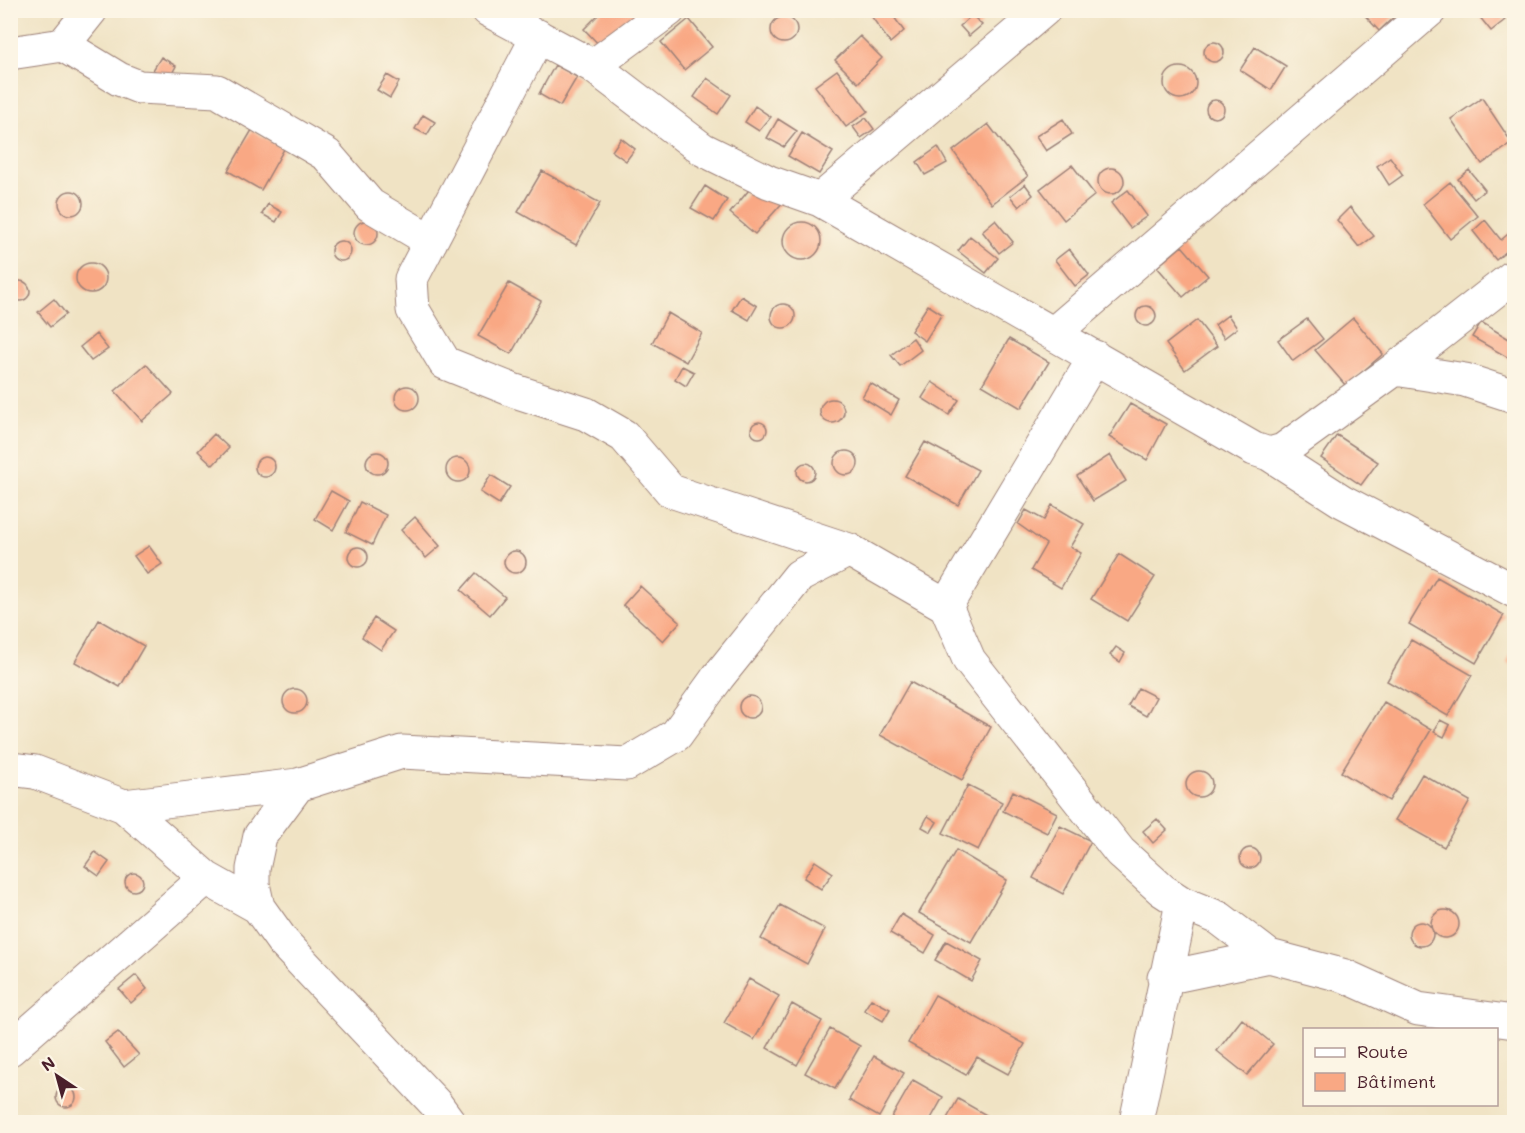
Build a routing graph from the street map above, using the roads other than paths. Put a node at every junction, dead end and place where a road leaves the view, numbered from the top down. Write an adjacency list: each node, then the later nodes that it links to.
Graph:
1 (91, 10): 7 (street)
2 (488, 10): 6 (street)
3 (669, 10): 9 (street)
4 (1044, 10): 10 (street)
5 (1430, 10): 13 (street)
6 (526, 24): 9 (street); 11 (street)
7 (63, 45): 8 (street); 11 (street)
8 (10, 53)
9 (593, 66): 10 (street)
10 (820, 200): 13 (street)
11 (431, 241): 18 (street)
12 (1515, 276): 15 (street)
13 (1054, 333): 14 (street)
14 (1095, 357): 17 (street); 20 (street)
15 (1395, 369): 16 (street); 17 (street)
16 (1515, 396)
17 (1269, 454): 19 (street)
18 (849, 550): 20 (street); 22 (street)
19 (1515, 591)
20 (946, 606): 25 (street)
21 (10, 769): 23 (street)
22 (298, 785): 23 (street); 26 (street)
23 (124, 806): 24 (street)
24 (206, 878): 26 (street); 30 (street)
25 (1182, 903): 27 (street); 28 (street)
26 (258, 907): 31 (street)
27 (1269, 956): 28 (street); 29 (street)
28 (1164, 978): 32 (street)
29 (1515, 1022)
30 (10, 1049)
31 (449, 1122)
32 (1136, 1122)

